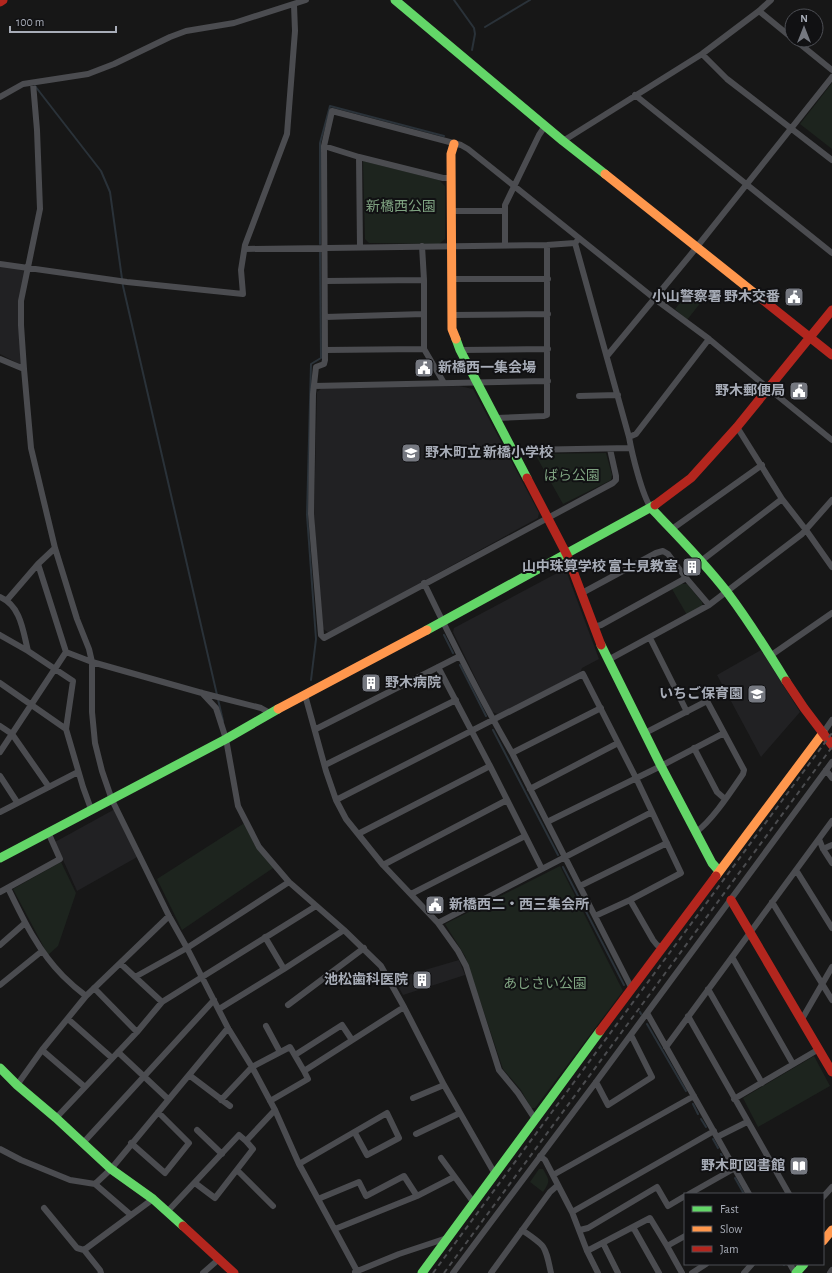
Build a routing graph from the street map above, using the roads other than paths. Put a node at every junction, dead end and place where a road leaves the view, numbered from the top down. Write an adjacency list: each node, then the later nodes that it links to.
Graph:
1 (3, 0): 5 (main road)
2 (306, 0): 6 (street)
3 (395, 0): 16 (main road)
4 (771, 0): 7 (street)
5 (0, 2)
6 (294, 4): 13 (street); 36 (street)
7 (759, 11): 8 (street); 10 (street)
8 (784, 31)
9 (805, 48): 11 (street)
10 (702, 54): 14 (street); 17 (street)
11 (832, 70)
12 (832, 77): 17 (street)
13 (33, 83): 15 (street); 39 (street)
14 (635, 95): 18 (street); 24 (street)
15 (0, 97)
16 (545, 126): 18 (main road); 25 (street)
17 (792, 128): 22 (street); 24 (street)
18 (563, 141): 35 (main road)
19 (454, 144): 20 (street); 23 (main road); 25 (street)
20 (324, 146): 21 (street); 33 (street)
21 (359, 157): 23 (street); 34 (street)
22 (832, 160)
23 (451, 178): 26 (main road)
24 (746, 185): 35 (street); 37 (street)
25 (514, 187): 27 (street); 28 (street)
26 (451, 211): 27 (street); 32 (main road)
27 (504, 211): 29 (street)
28 (577, 241): 30 (street); 44 (street); 57 (street)
29 (505, 245): 30 (street); 32 (street)
30 (547, 245): 41 (street)
31 (422, 246): 32 (street); 34 (street); 42 (street)
32 (451, 246): 40 (main road)
33 (324, 247): 34 (street); 36 (street); 43 (street)
34 (360, 247)
35 (696, 247): 44 (street); 50 (main road)
36 (245, 249): 39 (street)
37 (832, 253)
38 (0, 264): 39 (street)
39 (28, 267): 59 (street)
40 (452, 279): 41 (street); 48 (main road)
41 (548, 279): 47 (street)
42 (424, 280): 43 (street); 46 (street)
43 (325, 281): 49 (street)
44 (655, 299): 51 (street); 57 (street)
45 (832, 310): 50 (main road)
46 (424, 314): 49 (street); 52 (street)
47 (548, 314): 48 (street); 53 (street)
48 (452, 315): 55 (main road)
49 (325, 317): 54 (street)
50 (810, 337): 56 (main road); 64 (main road)
51 (709, 339): 64 (street); 69 (street)
52 (424, 349): 54 (street); 62 (street)
53 (548, 349): 55 (street); 60 (street)
54 (325, 350): 63 (street)
55 (460, 350): 61 (main road)
56 (832, 354)
57 (607, 356): 65 (street)
58 (0, 359): 59 (street)
59 (24, 369): 81 (street)
60 (548, 381): 61 (street); 67 (street)
61 (477, 382): 62 (street); 67 (main road)
62 (444, 383): 63 (street)
63 (314, 386): 87 (street)
64 (768, 389): 68 (main road); 70 (street)
65 (618, 395): 66 (street); 69 (street)
66 (579, 396)
67 (496, 418): 73 (main road)
68 (737, 427): 74 (street); 77 (main road)
69 (629, 437): 71 (street)
70 (832, 440)
71 (631, 448): 72 (street); 77 (street)
72 (610, 449): 73 (street); 78 (street)
73 (514, 452): 78 (main road)
74 (762, 465): 75 (street); 79 (street)
75 (782, 499): 80 (street); 83 (street)
76 (832, 500): 80 (street)
77 (651, 508): 79 (main road); 82 (main road)
78 (548, 518): 82 (main road); 87 (street)
79 (672, 529): 83 (main road)
80 (806, 530): 85 (street); 88 (street)
81 (55, 548): 84 (street); 103 (street)
82 (567, 555): 89 (main road); 94 (main road)
83 (701, 560): 88 (main road)
84 (38, 564): 91 (street); 99 (street)
85 (832, 567)
86 (686, 578): 89 (street); 92 (street); 95 (street)
87 (424, 583): 94 (street)
88 (727, 591): 92 (street); 101 (main road)
89 (582, 593): 95 (main road)
90 (0, 597): 91 (street)
91 (7, 600): 98 (street)
92 (710, 605): 97 (street)
93 (832, 613): 101 (street)
94 (443, 622): 100 (street); 108 (main road)
95 (593, 627): 102 (main road)
96 (0, 635): 98 (street)
97 (650, 638): 102 (street); 112 (street)
98 (28, 651): 105 (street)
99 (66, 652): 103 (street); 105 (street)
100 (460, 656): 104 (street); 114 (street)
101 (770, 656): 122 (main road)
102 (608, 660): 120 (main road)
103 (92, 662): 107 (street); 142 (street)
104 (438, 667): 109 (street); 118 (street)
105 (55, 669): 110 (street); 117 (street)
106 (0, 683): 110 (street)
107 (202, 693): 113 (street); 124 (street)
108 (305, 696): 113 (main road); 118 (street)
109 (456, 700): 119 (street); 131 (street)
110 (31, 704): 117 (street); 123 (street)
111 (601, 708): 114 (street); 125 (street); 129 (street)
112 (687, 712): 120 (street); 121 (street)
113 (270, 713): 124 (main road)
114 (493, 720): 119 (street); 129 (street)
115 (832, 720): 122 (street)
116 (0, 726): 123 (street)
117 (66, 729): 135 (street)
118 (316, 729): 131 (street)
119 (472, 732): 132 (street); 143 (street)
120 (645, 733): 133 (main road)
121 (724, 733): 127 (street); 141 (street)
122 (822, 733): 126 (main road); 165 (main road)
123 (12, 734): 128 (street); 139 (street)
124 (226, 739): 142 (main road); 166 (street)
125 (618, 743): 137 (street); 140 (street)
126 (832, 745)
127 (694, 748): 133 (street); 141 (street)
128 (0, 752)
129 (512, 753): 140 (street)
130 (832, 762): 134 (street)
131 (325, 765): 143 (street)
132 (490, 766): 144 (street); 153 (street)
133 (661, 766): 137 (street); 152 (main road)
134 (826, 770): 138 (street); 172 (street)
135 (78, 772): 139 (street); 146 (street)
136 (0, 776): 145 (street)
137 (636, 778): 148 (street); 150 (street)
138 (832, 778)
139 (49, 787): 145 (street)
140 (530, 788): 150 (street)
141 (725, 799): 152 (street)
142 (112, 800): 146 (main road); 175 (street)
143 (336, 800): 153 (street)
144 (507, 800): 154 (street); 162 (street)
145 (17, 802): 147 (street)
146 (91, 809): 151 (main road)
147 (0, 812)
148 (652, 812): 156 (street); 159 (street)
149 (832, 821): 155 (street)
150 (548, 822): 159 (street)
151 (48, 832): 160 (main road); 168 (street)
152 (696, 832): 165 (main road)
153 (358, 834): 162 (street)
154 (525, 836): 163 (street); 170 (street)
155 (819, 839): 158 (street); 164 (street)
156 (667, 843): 167 (street); 171 (street)
157 (832, 845): 158 (street)
158 (823, 850): 161 (street)
159 (565, 857): 163 (street); 167 (street)
160 (0, 858)
161 (832, 863)
162 (383, 865): 170 (street)
163 (542, 869): 178 (street)
164 (796, 870): 173 (street); 179 (street)
165 (719, 871): 186 (main road)
166 (289, 882): 174 (street); 184 (street)
167 (580, 886): 176 (street)
168 (8, 888): 169 (street); 177 (street)
169 (0, 892)
170 (411, 894): 178 (street)
171 (630, 900): 176 (street); 186 (street)
172 (731, 900): 181 (main road); 206 (street)
173 (772, 902): 181 (street); 194 (street)
174 (316, 906): 180 (street); 182 (street)
175 (169, 916): 184 (street); 189 (street)
176 (595, 916): 197 (street)
177 (25, 923): 183 (street); 187 (street)
178 (438, 923): 245 (street)
179 (832, 928)
180 (344, 930): 185 (street); 191 (street)
181 (750, 932): 188 (street); 209 (main road)
182 (265, 937): 191 (street); 193 (street)
183 (0, 944)
184 (187, 948): 192 (street); 193 (street)
185 (364, 948): 203 (street); 204 (street)
186 (663, 948): 197 (main road)
187 (42, 951): 195 (street); 199 (street)
188 (732, 957): 198 (street); 222 (street)
189 (121, 964): 192 (street); 196 (street)
190 (832, 967): 194 (street)
191 (284, 969): 205 (street)
192 (135, 977): 202 (street)
193 (202, 979): 200 (street); 202 (street)
194 (823, 983): 201 (street); 209 (street)
195 (0, 985)
196 (94, 988): 199 (street); 212 (street)
197 (632, 988): 245 (main road)
198 (708, 989): 207 (street); 230 (street)
199 (86, 996): 208 (street)
200 (214, 1000): 205 (street); 227 (street)
201 (832, 1000)
202 (162, 1002): 212 (street)
203 (288, 1005)
204 (404, 1007): 214 (street); 232 (street)
205 (219, 1009): 211 (street)
206 (647, 1013): 213 (street); 215 (street)
207 (688, 1016): 215 (street); 237 (street)
208 (68, 1018): 217 (street); 221 (street)
209 (802, 1019): 216 (main road)
210 (266, 1026): 219 (street)
211 (228, 1028): 223 (street); 228 (street)
212 (137, 1032): 218 (street)
213 (631, 1035): 229 (street); 229 (street)
214 (352, 1040): 220 (street); 225 (street)
215 (666, 1048): 234 (street)
216 (819, 1049): 222 (street); 226 (main road)
217 (42, 1050): 231 (street); 233 (street)
218 (118, 1052): 221 (street); 227 (street)
219 (280, 1052): 220 (street); 223 (street)
220 (295, 1055): 225 (street)
221 (112, 1058): 233 (street)
222 (793, 1064): 230 (street)
223 (252, 1067): 238 (street); 239 (street)
224 (1, 1071): 231 (main road)
225 (304, 1071): 239 (street)
226 (832, 1072)
227 (144, 1075): 236 (street); 253 (street)
228 (189, 1075): 236 (street); 238 (street)
229 (596, 1082): 257 (street)
230 (762, 1082): 237 (street)
231 (17, 1085): 244 (main road)
232 (444, 1085): 235 (street); 243 (street)
233 (85, 1086): 244 (street)
234 (694, 1096): 248 (street); 264 (street)
235 (413, 1098)
236 (168, 1099): 242 (street)
237 (734, 1099): 246 (street)
238 (221, 1100): 240 (street)
239 (270, 1101): 241 (street)
240 (230, 1106)
241 (275, 1110): 252 (street); 259 (street)
242 (158, 1112): 254 (street); 254 (street)
243 (460, 1113): 250 (street); 263 (street)
244 (56, 1118): 253 (main road)
245 (535, 1119): 263 (main road)
246 (747, 1122): 251 (street); 272 (street)
247 (197, 1130): 256 (street)
248 (714, 1131): 251 (street); 282 (street)
249 (355, 1133): 249 (street); 259 (street)
250 (416, 1134)
251 (717, 1137): 260 (street)
252 (246, 1141): 256 (street); 262 (street)
253 (83, 1143): 261 (main road)
254 (131, 1143): 261 (street)
255 (0, 1149): 267 (street)
256 (222, 1154): 266 (street)
257 (540, 1156): 264 (street); 306 (street)
258 (441, 1158): 265 (street)
259 (300, 1164): 277 (street)
260 (735, 1168): 270 (street); 271 (street)
261 (111, 1169): 267 (street); 276 (main road)
262 (237, 1170): 266 (street); 279 (street)
263 (495, 1174): 278 (main road)
264 (553, 1176): 268 (street)
265 (454, 1177): 273 (street); 278 (street)
266 (195, 1183): 281 (street)
267 (95, 1184): 283 (street)
268 (558, 1185): 282 (street); 286 (street)
269 (832, 1187): 275 (street)
270 (691, 1193)
271 (749, 1193)
272 (788, 1193)
273 (417, 1196): 277 (street); 285 (street)
274 (684, 1197): 287 (street)
275 (824, 1197)
276 (153, 1199): 281 (main road); 283 (street)
277 (318, 1199): 285 (street)
278 (474, 1203): 289 (main road)
279 (272, 1206)
280 (44, 1208): 294 (street)
281 (167, 1212): 296 (main road)
282 (572, 1212): 287 (street)
283 (131, 1215): 294 (street)
284 (633, 1227): 292 (street); 293 (street); 311 (street)
285 (335, 1229): 301 (street)
286 (522, 1230): 307 (street); 308 (street)
287 (580, 1230): 295 (street)
288 (832, 1230): 291 (main road)
289 (449, 1237): 301 (street); 305 (main road)
290 (684, 1237): 293 (street)
291 (824, 1240)
292 (603, 1244): 295 (street); 310 (street)
293 (667, 1246): 312 (street)
294 (84, 1250): 302 (street)
295 (587, 1251): 309 (street)
296 (219, 1259): 303 (street); 304 (main road)
297 (704, 1265): 313 (street)
298 (751, 1265): 314 (street)
299 (803, 1265): 315 (main road)
300 (832, 1270): 316 (street)
301 (355, 1272)
302 (101, 1273)
303 (203, 1273)
304 (234, 1273)
305 (422, 1273)
306 (453, 1273)
307 (491, 1273)
308 (551, 1273)
309 (598, 1273)
310 (618, 1273)
311 (659, 1273)
312 (682, 1273)
313 (692, 1273)
314 (744, 1273)
315 (796, 1273)
316 (830, 1273)

